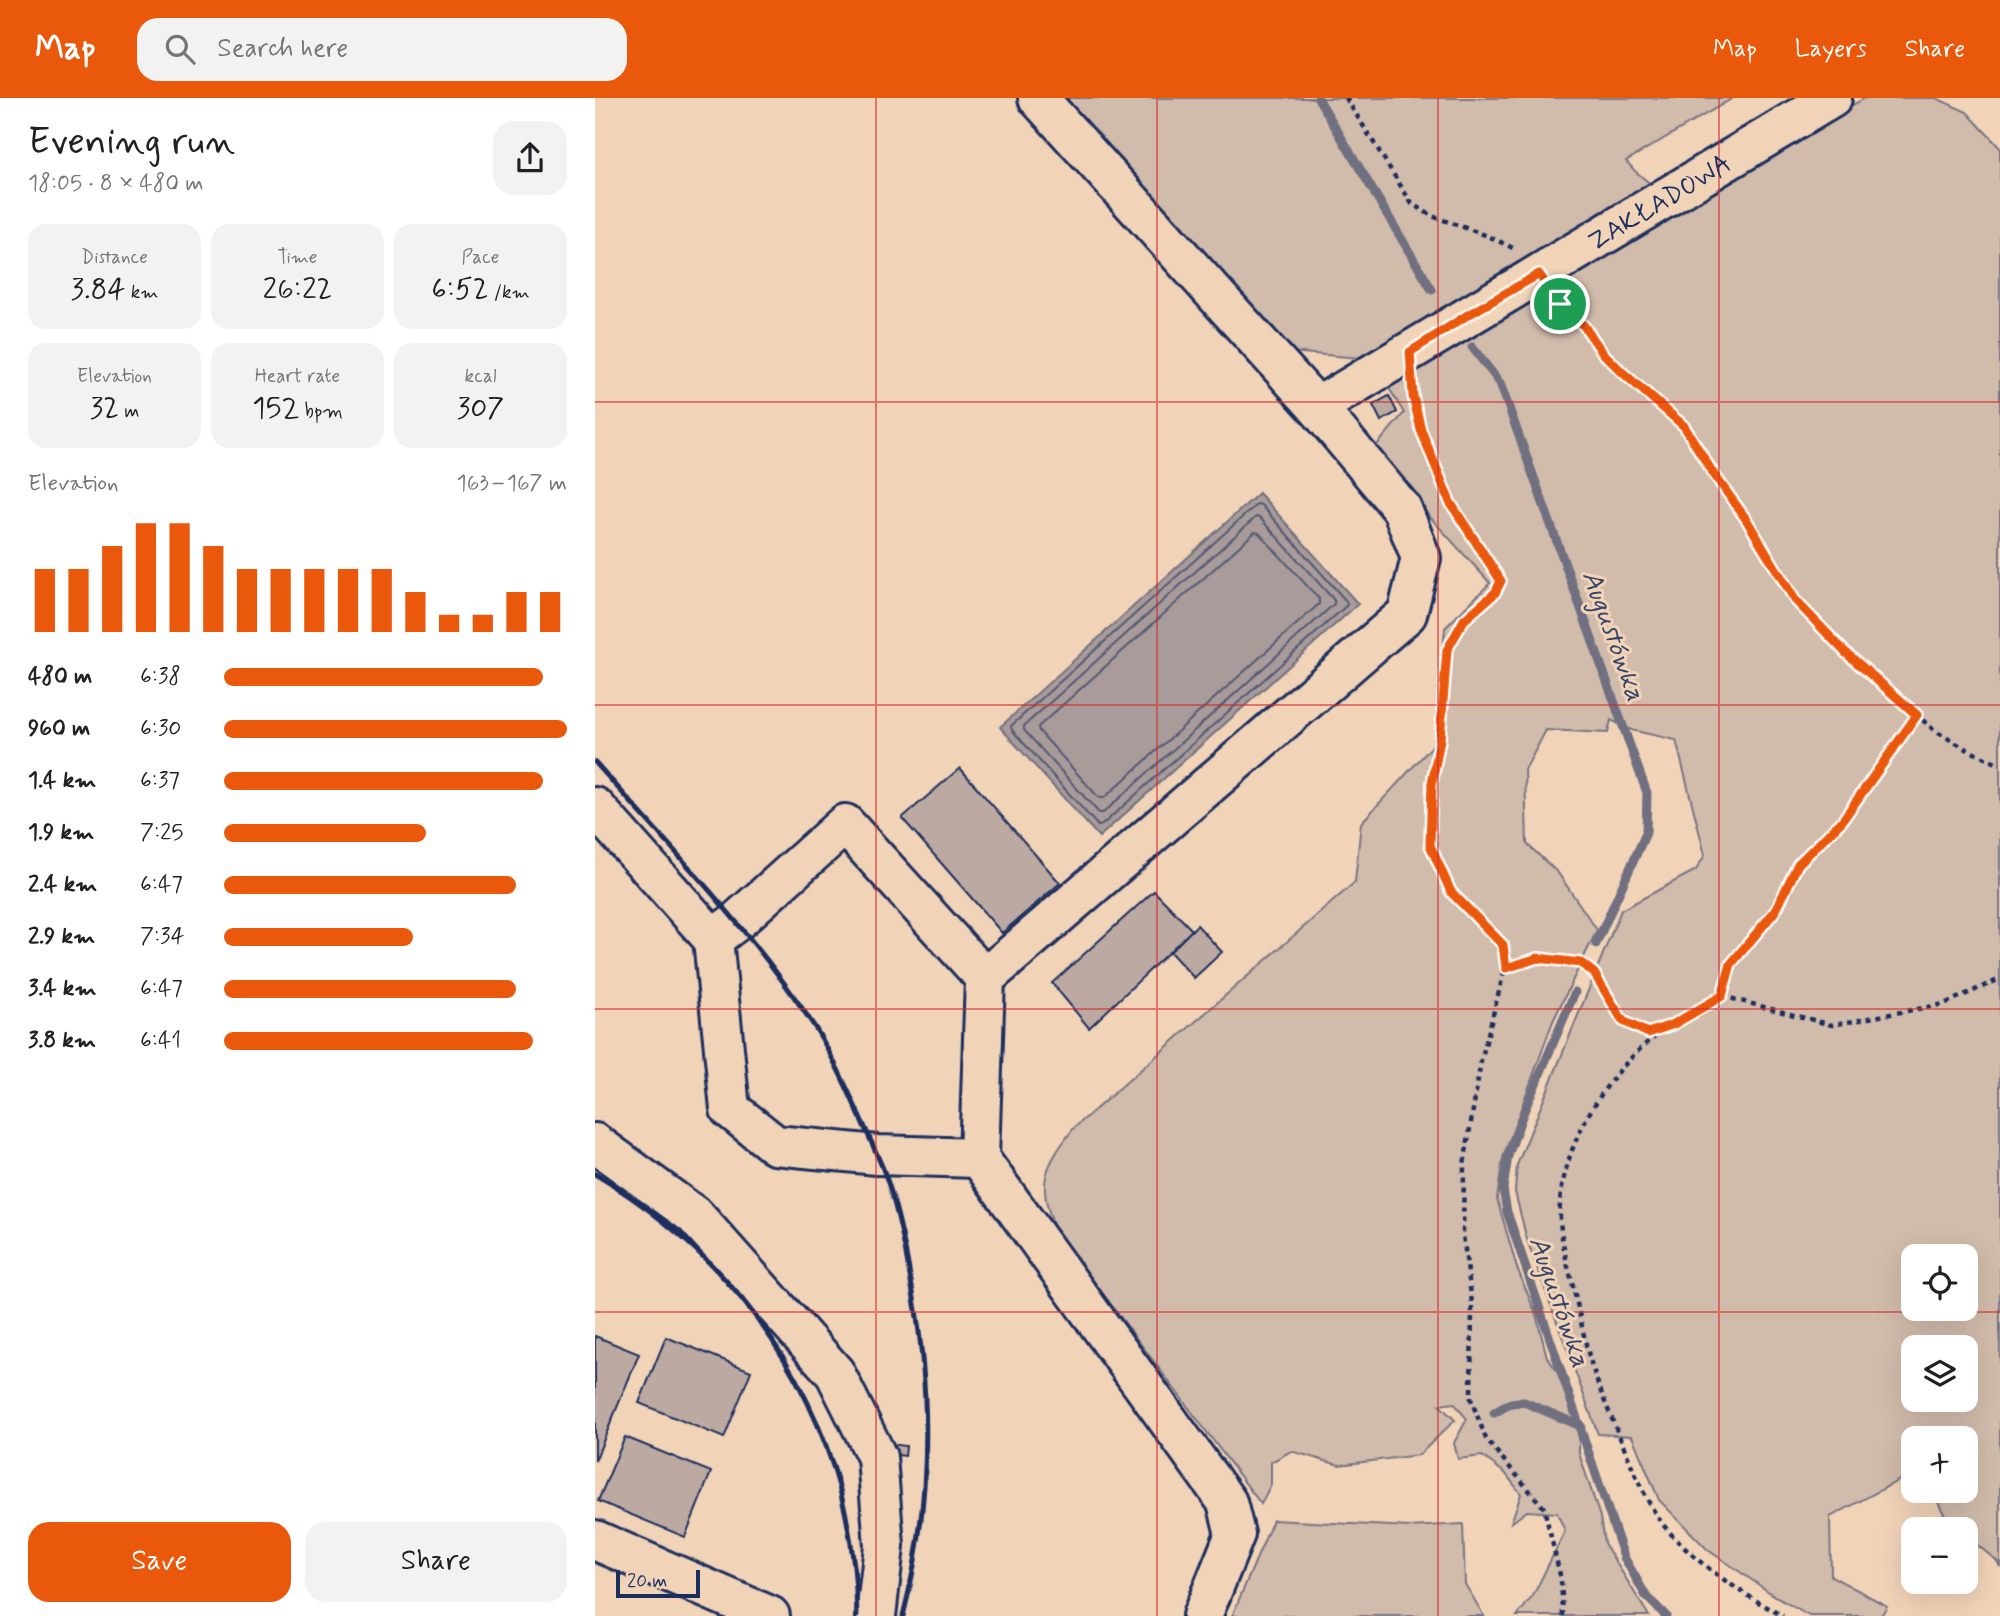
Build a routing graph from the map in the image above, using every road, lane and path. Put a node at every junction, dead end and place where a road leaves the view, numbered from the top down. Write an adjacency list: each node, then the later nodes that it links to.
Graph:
1 (1038, 98): 6 (street)
2 (1346, 98): 4 (path)
3 (1832, 98): 4 (street, ZAKŁADOWA)
4 (1539, 274): 5 (street, ZAKŁADOWA); 7 (path)
5 (1394, 362): 6 (street, ZAKŁADOWA); 11 (path)
6 (1317, 407): 12 (street)
7 (1917, 715): 8 (path); 14 (path)
8 (2000, 765)
9 (595, 807): 10 (street)
10 (713, 939): 12 (street); 17 (street)
11 (1506, 968): 15 (path); 22 (path)
12 (985, 978): 17 (street)
13 (2000, 979): 14 (path)
14 (1722, 996): 15 (path)
15 (1667, 1026): 23 (path)
16 (595, 1143): 20 (street)
17 (979, 1158): 21 (street)
18 (595, 1540): 19 (street)
19 (770, 1616)
20 (876, 1616)
21 (1202, 1616)
22 (1563, 1616)
23 (1783, 1616)

